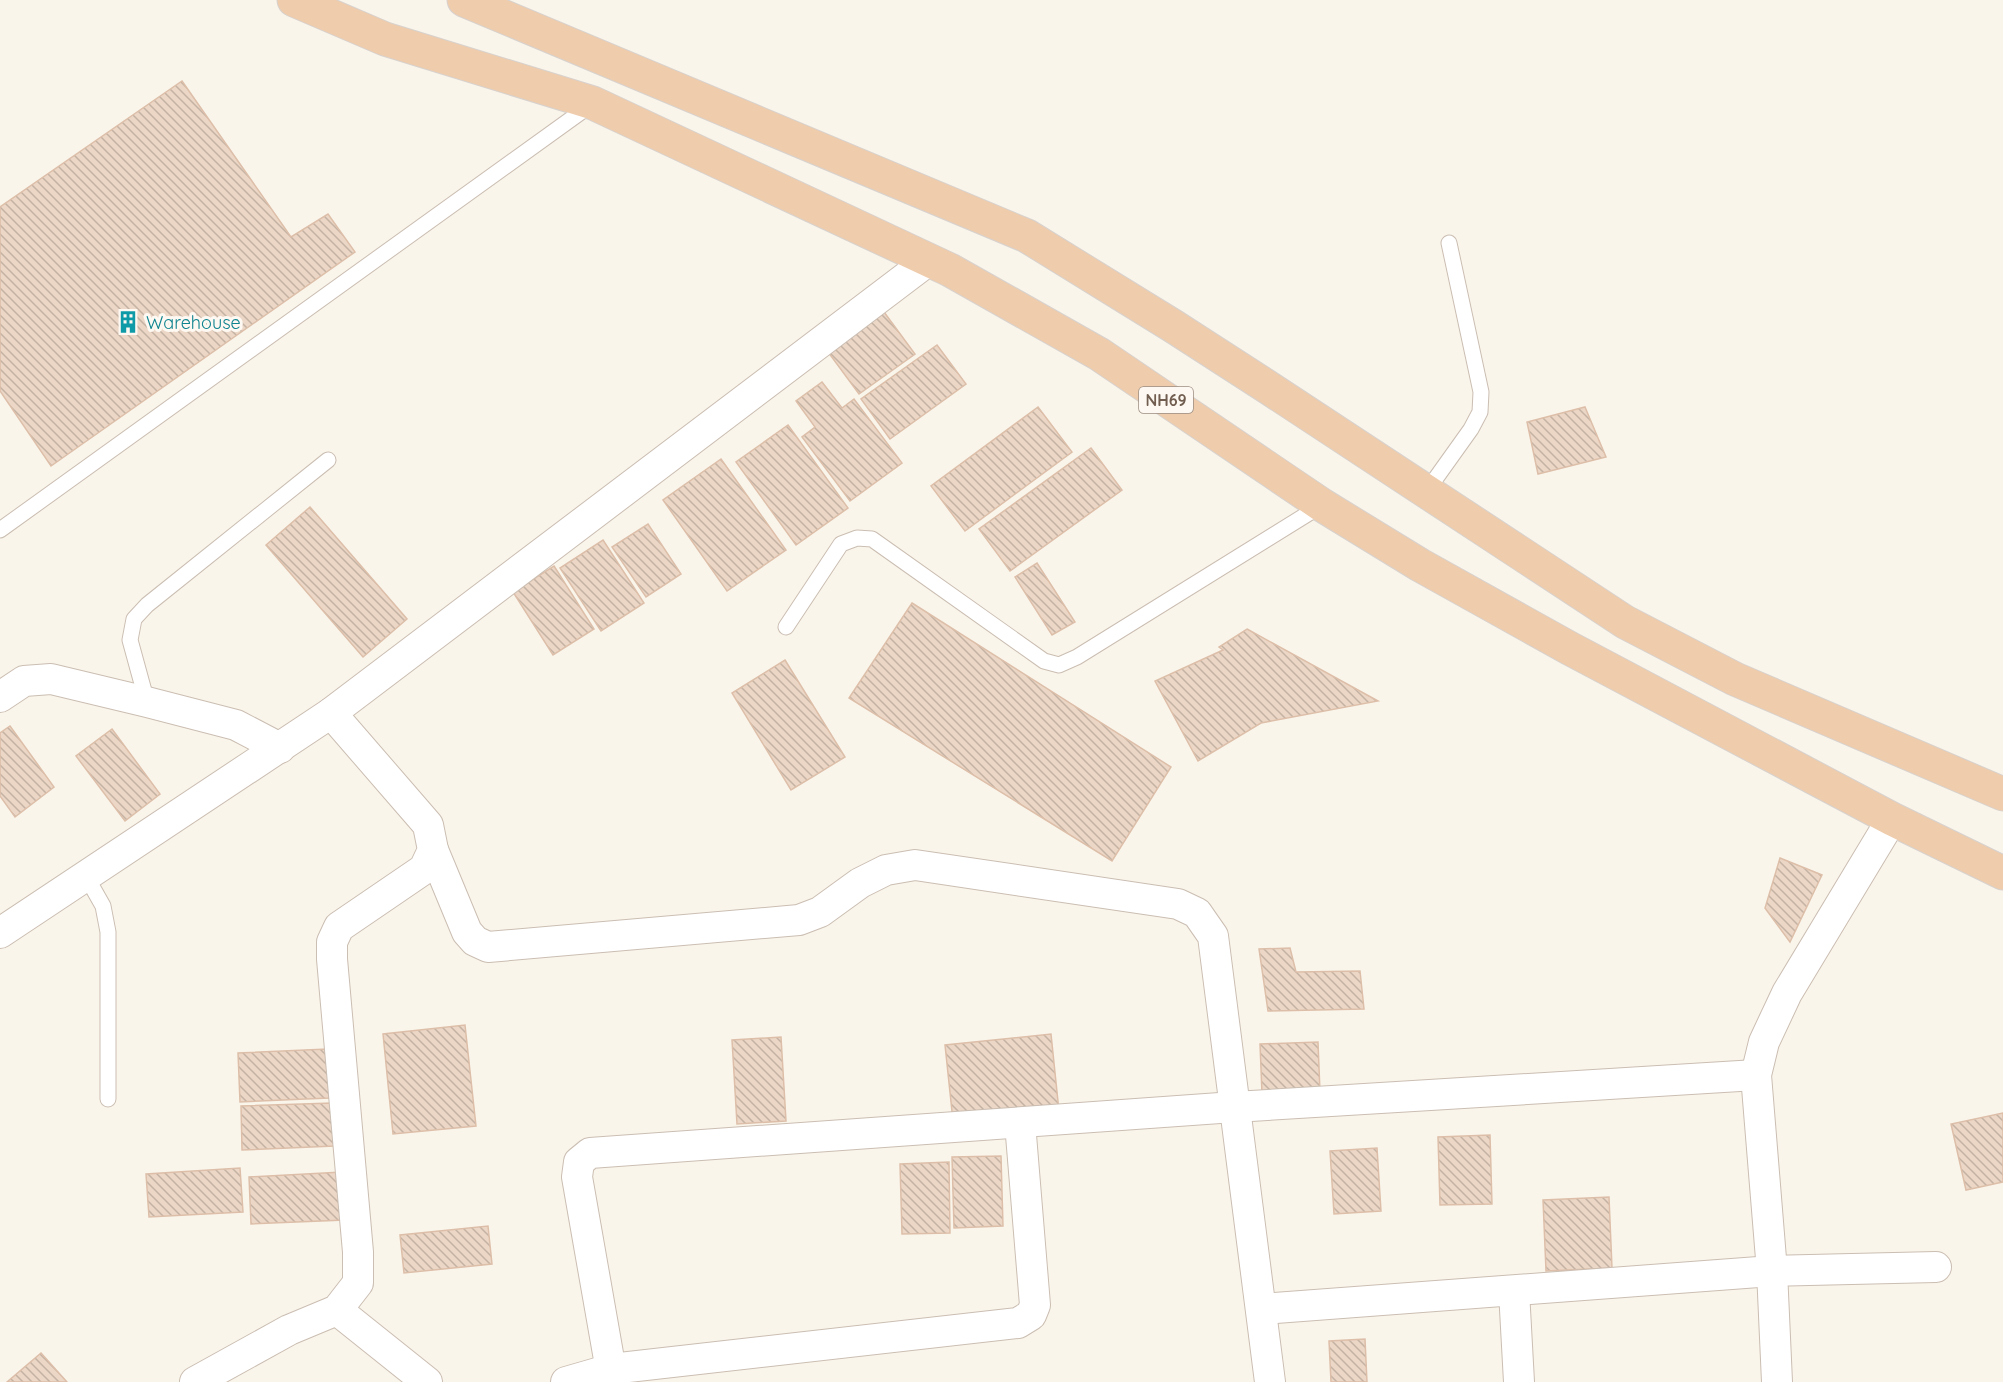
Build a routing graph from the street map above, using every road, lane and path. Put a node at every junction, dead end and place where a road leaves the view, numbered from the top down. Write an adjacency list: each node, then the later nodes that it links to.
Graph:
1 (294, 0): 3 (highway, NH69)
2 (464, 0): 7 (highway)
3 (594, 103): 5 (highway, NH69); 9 (lane)
4 (1449, 243): 7 (lane)
5 (929, 260): 8 (highway, NH69); 13 (street)
6 (328, 460): 12 (lane)
7 (1426, 492): 15 (highway)
8 (1322, 505): 10 (lane); 16 (highway, NH69)
9 (0, 530)
10 (786, 627)
11 (0, 697): 12 (street)
12 (147, 702): 14 (street)
13 (331, 713): 14 (street); 17 (street)
14 (280, 747): 19 (street)
15 (2003, 794)
16 (1892, 819): 18 (highway, NH69); 21 (street)
17 (433, 850): 23 (street); 29 (street)
18 (2003, 873)
19 (86, 876): 20 (street); 22 (lane)
20 (0, 933)
21 (1756, 1075): 23 (street); 26 (street)
22 (108, 1099)
23 (1234, 1107): 24 (street); 28 (street)
24 (1020, 1123): 30 (street); 30 (street)
25 (1936, 1267): 26 (street)
26 (1772, 1271): 27 (street); 36 (street)
27 (1514, 1291): 28 (street); 35 (street)
28 (1262, 1309): 34 (street)
29 (337, 1310): 31 (street); 32 (street)
30 (612, 1376): 33 (street)
31 (195, 1382)
32 (427, 1382)
33 (566, 1382)
34 (1270, 1382)
35 (1519, 1382)
36 (1777, 1382)

